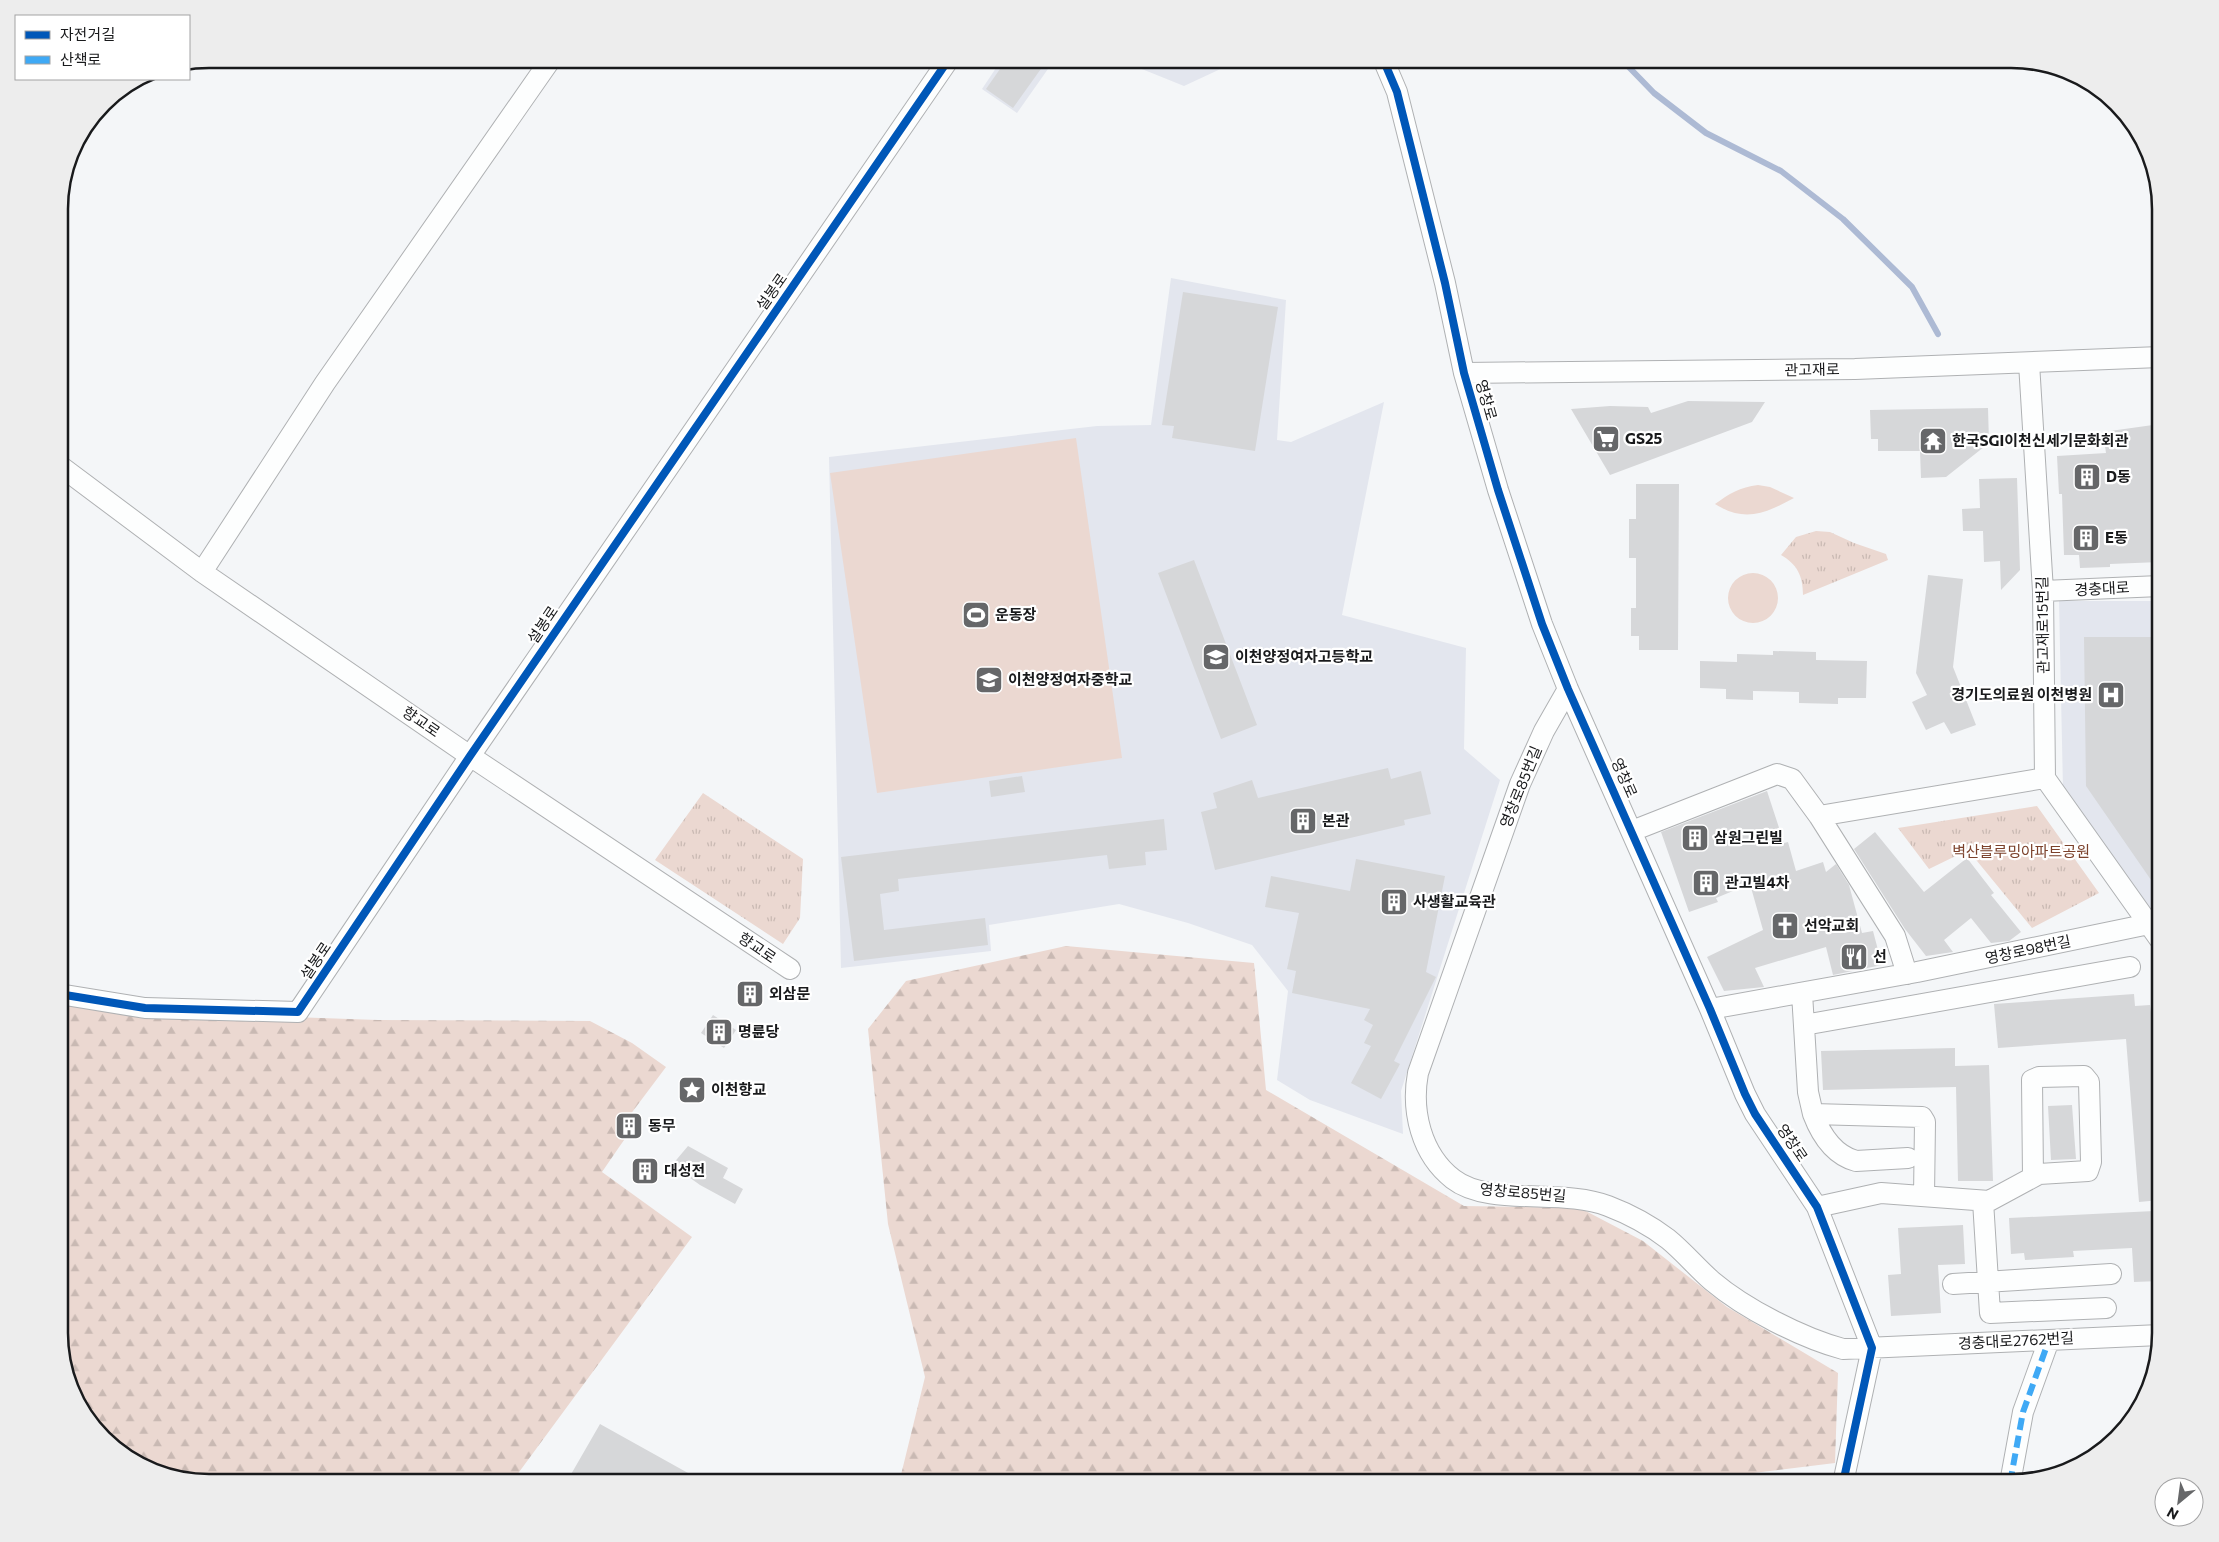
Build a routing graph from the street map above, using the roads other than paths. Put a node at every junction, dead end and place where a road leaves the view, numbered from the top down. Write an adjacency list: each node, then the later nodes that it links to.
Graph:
1 (545, 68): 8 (street)
2 (943, 68): 12 (street, 설봉로)
3 (1386, 68): 6 (street, 영창로)
4 (2152, 357): 5 (street, 관고재로)
5 (2029, 363): 6 (street, 관고재로); 10 (street, 관고재로15번길)
6 (1464, 374): 11 (street, 영창로)
7 (68, 472): 8 (street, 향교로)
8 (202, 572): 12 (street, 향교로)
9 (2152, 586): 10 (street, 경충대로)
10 (2043, 592): 13 (street, 관고재로15번길)
11 (1568, 689): 15 (street, 영창로); 37 (street, 영창로85번길)
12 (470, 756): 19 (street, 향교로); 22 (street, 설봉로)
13 (2045, 778): 14 (street); 16 (street)
14 (1819, 816): 15 (street); 20 (street)
15 (1632, 830): 23 (street, 영창로)
16 (2152, 929)
17 (2152, 932): 20 (street, 영창로98번길)
18 (2130, 967): 24 (street)
19 (790, 969)
20 (1907, 974): 21 (street, 영창로98번길)
21 (1802, 993): 23 (street, 영창로98번길); 24 (street)
22 (68, 995)
23 (1710, 1009): 30 (street, 영창로)
24 (1804, 1025): 25 (street)
25 (1813, 1114): 26 (street); 28 (street)
26 (1908, 1158)
27 (2033, 1177): 27 (street); 29 (street)
28 (1924, 1196): 29 (street); 30 (street)
29 (1983, 1201): 32 (street)
30 (1817, 1206): 37 (street, 영창로)
31 (2111, 1274): 32 (street)
32 (1987, 1282): 33 (street); 34 (street)
33 (1953, 1284)
34 (2106, 1308)
35 (2152, 1335): 36 (street, 경충대로2762번길)
36 (2049, 1340): 37 (street, 경충대로2762번길); 39 (street)
37 (1872, 1348): 38 (street)
38 (1845, 1474)
39 (2012, 1474)

